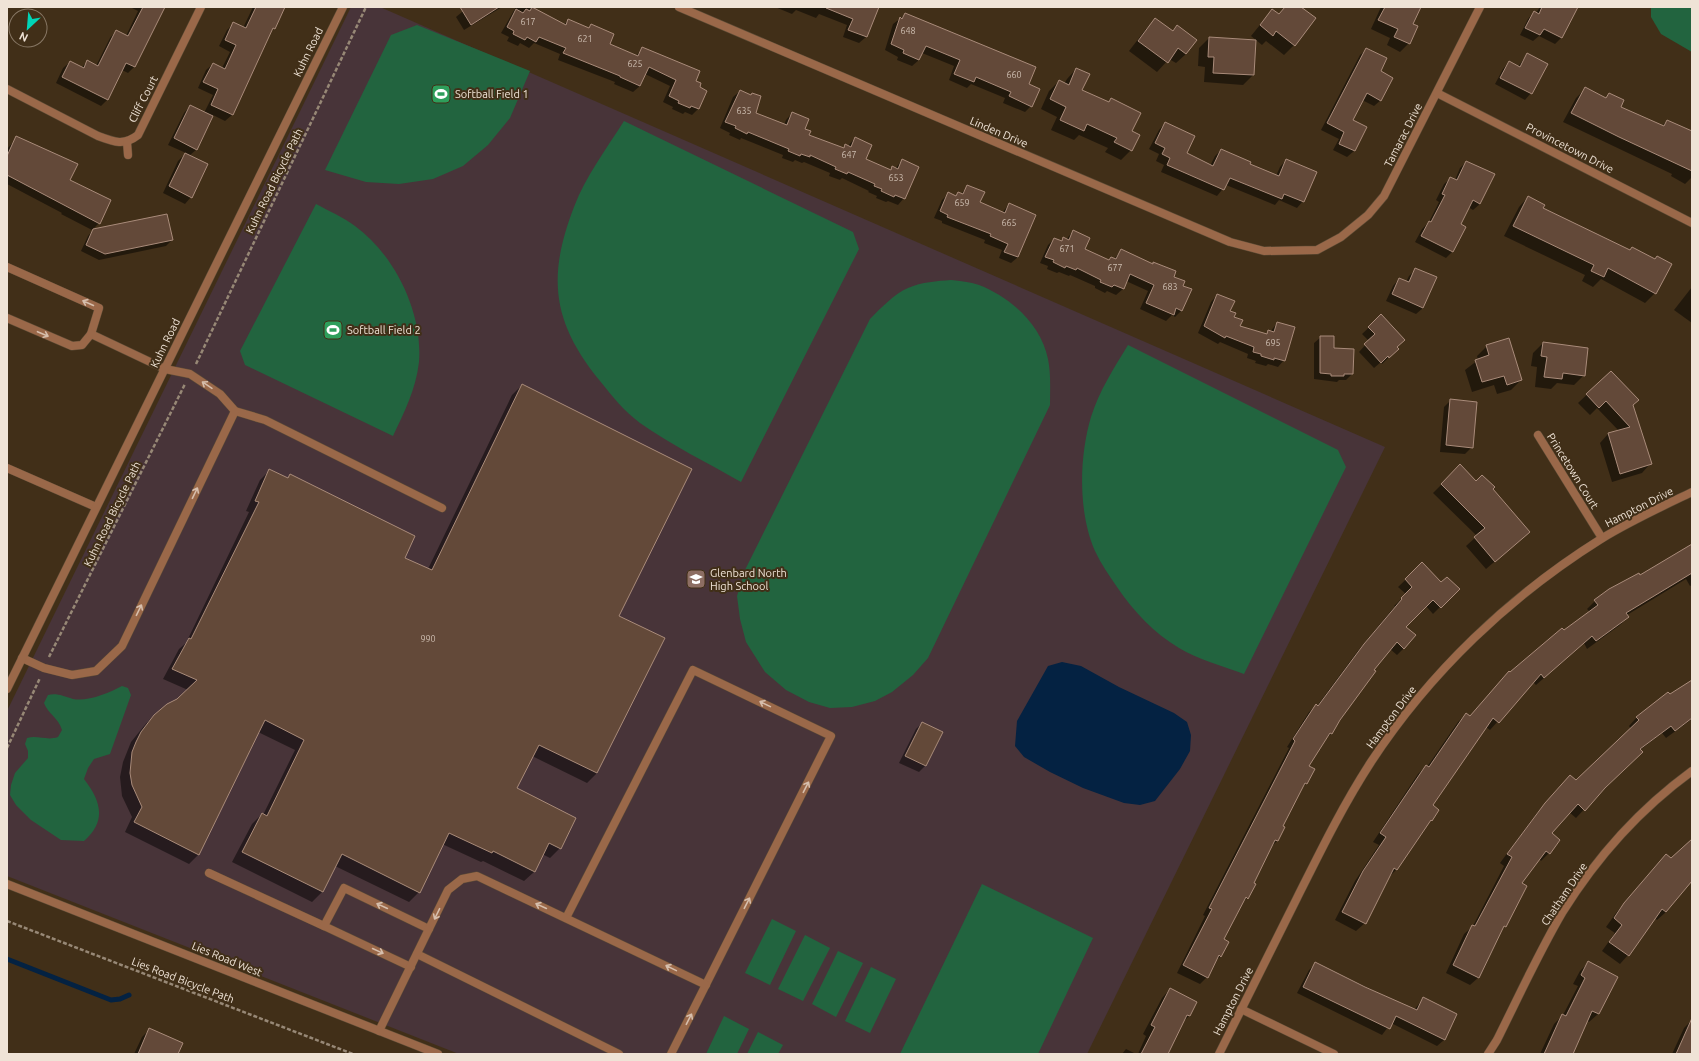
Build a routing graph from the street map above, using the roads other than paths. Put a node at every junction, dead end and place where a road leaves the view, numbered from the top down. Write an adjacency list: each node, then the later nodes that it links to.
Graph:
1 (201, 7): 7 (street, Cliff Court)
2 (343, 7): 14 (street, Kuhn Road)
3 (679, 7): 10 (street, Linden Drive)
4 (1480, 7): 6 (street, Tamarac Drive)
5 (7, 90): 7 (street)
6 (1437, 93): 9 (street, Provincetown Drive); 10 (street, Tamarac Drive)
7 (127, 142): 8 (street)
8 (128, 155)
9 (1692, 223)
10 (1317, 250)
11 (7, 267): 13 (street, one-way to 11)
12 (7, 318): 13 (street, one-way to 13)
13 (91, 334): 14 (street)
14 (165, 369): 15 (street, one-way to 14); 19 (street, Kuhn Road)
15 (235, 411): 20 (street); 22 (street, one-way to 15)
16 (1538, 435): 21 (street, Princetown Court)
17 (7, 468): 19 (street)
18 (1692, 492): 21 (street, Hampton Drive)
19 (96, 507): 22 (street, Kuhn Road)
20 (442, 508)
21 (1602, 538): 33 (street, Hampton Drive)
22 (22, 658): 23 (street, Kuhn Road)
23 (7, 689)
24 (1692, 771): 40 (street, Chatham Drive)
25 (209, 873): 28 (street)
26 (7, 884): 34 (street, Lies Road West)
27 (566, 918): 29 (street, one-way to 29); 32 (street, one-way to 27); 32 (street, one-way to 27)
28 (324, 926): 29 (street, one-way to 28); 31 (street, one-way to 31)
29 (429, 929): 30 (street)
30 (417, 954): 31 (street); 36 (street)
31 (410, 967): 34 (street)
32 (706, 985): 37 (street, one-way to 32)
33 (1241, 1009): 38 (street, Hampton Drive); 39 (street)
34 (379, 1030): 35 (street, Lies Road West)
35 (438, 1054)
36 (619, 1054)
37 (671, 1054)
38 (1218, 1054)
39 (1334, 1054)
40 (1488, 1054)

